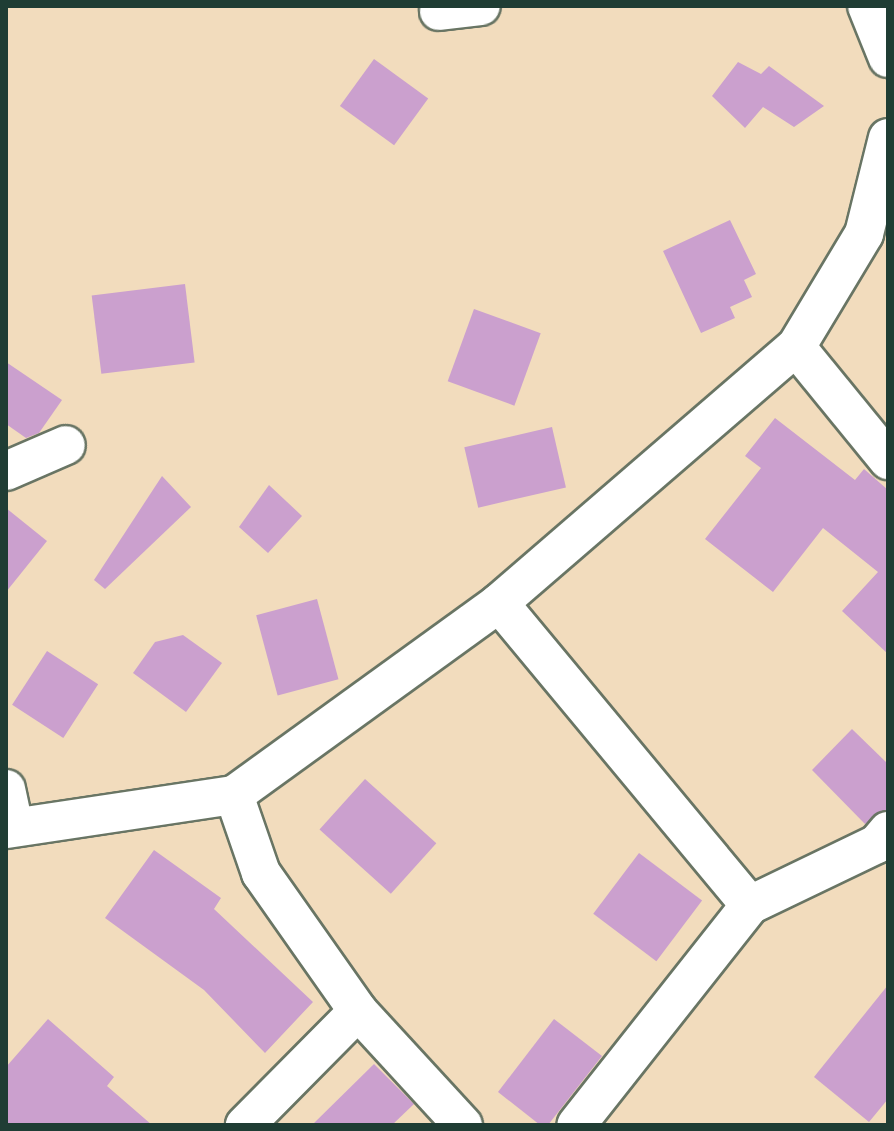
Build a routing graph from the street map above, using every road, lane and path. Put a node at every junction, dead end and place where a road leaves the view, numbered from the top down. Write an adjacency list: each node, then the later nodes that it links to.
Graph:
1 (481, 6): 3 (street)
2 (867, 6): 4 (street)
3 (439, 11)
4 (888, 58)
5 (888, 138): 6 (street)
6 (796, 347): 8 (street); 10 (street)
7 (66, 445): 9 (street)
8 (888, 460)
9 (6, 471)
10 (499, 603): 12 (street); 15 (street)
11 (6, 789): 13 (street)
12 (234, 795): 13 (street); 16 (street)
13 (10, 827)
14 (888, 831): 15 (street)
15 (750, 905): 19 (street)
16 (358, 1011): 17 (street); 18 (street)
17 (245, 1125)
18 (463, 1125)
19 (576, 1125)

